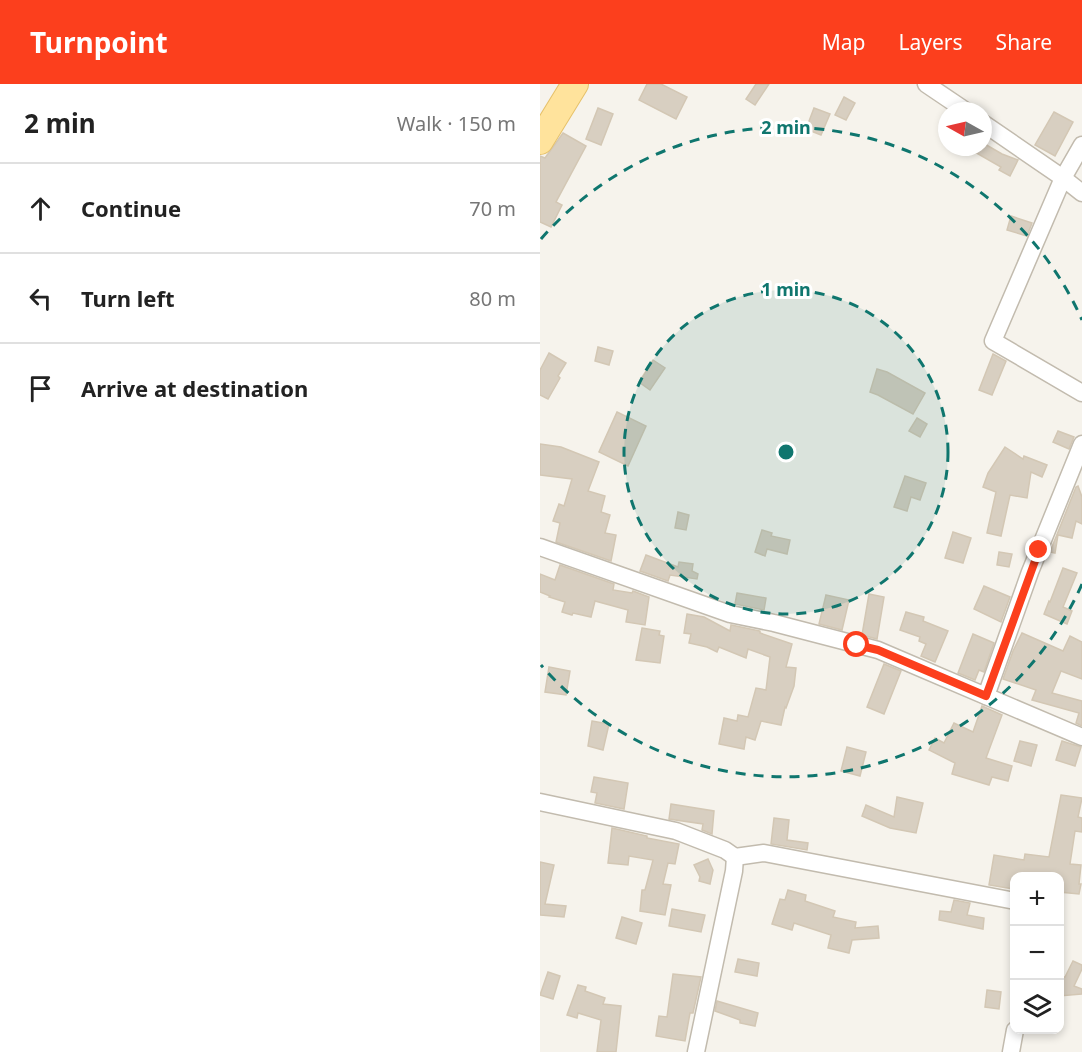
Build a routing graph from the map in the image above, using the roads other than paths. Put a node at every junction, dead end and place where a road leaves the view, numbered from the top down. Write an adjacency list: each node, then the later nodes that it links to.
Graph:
1 (575, 84): 5 (main road)
2 (926, 84): 3 (street)
3 (953, 102)
4 (992, 129): 7 (street)
5 (540, 141)
6 (1082, 145): 7 (street)
7 (1064, 178): 8 (street); 9 (street)
8 (1082, 193)
9 (1082, 393)
10 (1082, 444): 12 (street)
11 (540, 547): 12 (street)
12 (986, 696): 13 (street)
13 (1082, 737)
14 (540, 802): 15 (street)
15 (735, 857): 16 (street); 18 (street)
16 (1010, 900)
17 (1014, 1034): 19 (street)
18 (696, 1052)
19 (1011, 1052)

